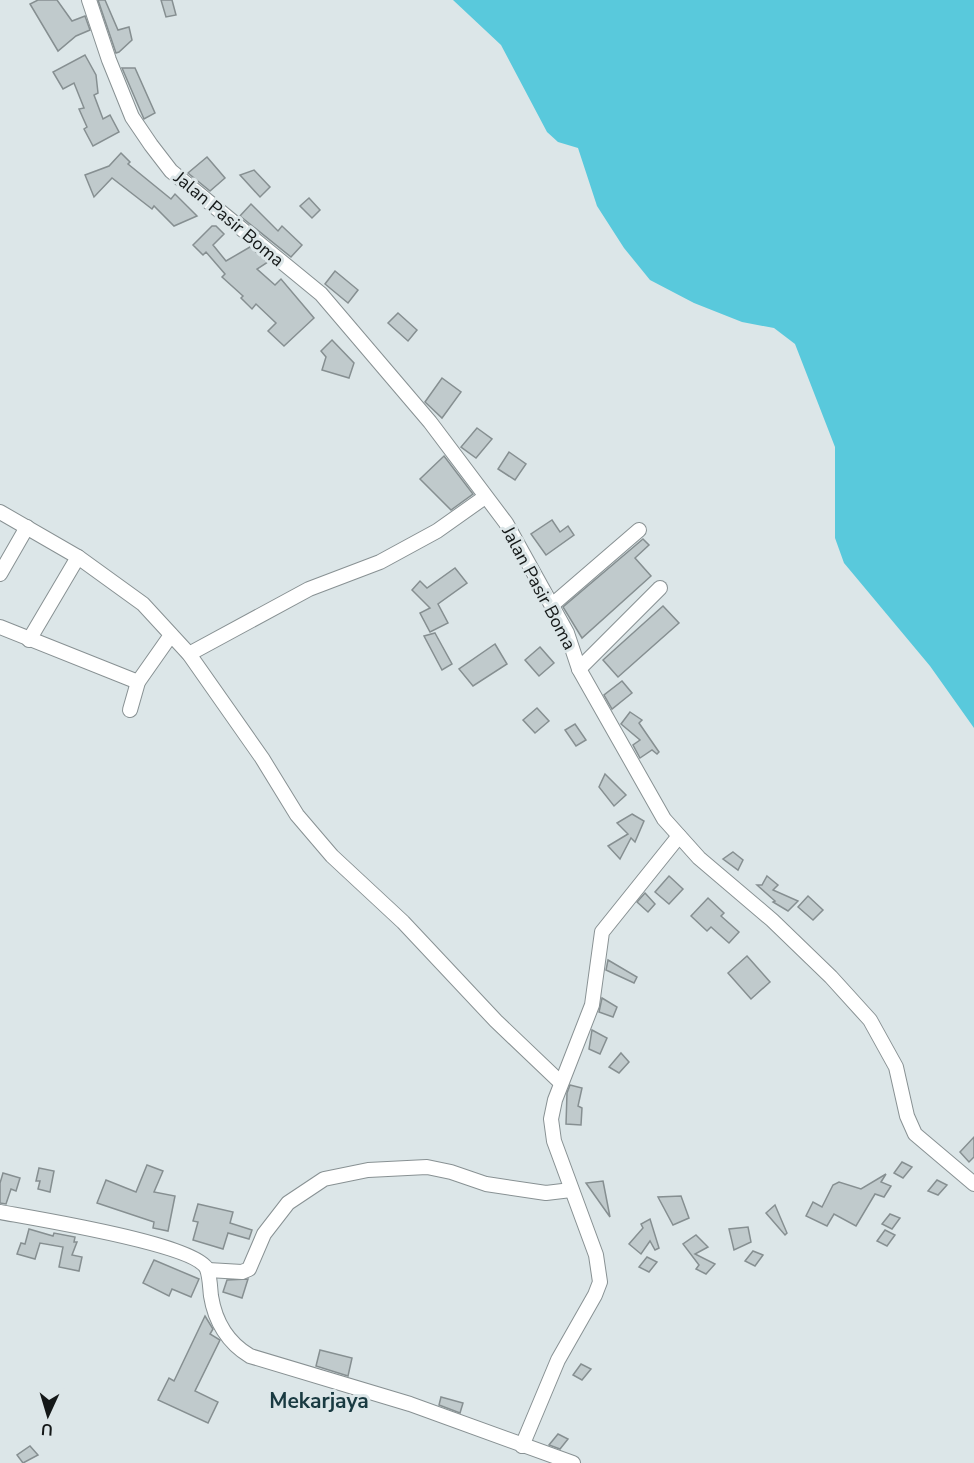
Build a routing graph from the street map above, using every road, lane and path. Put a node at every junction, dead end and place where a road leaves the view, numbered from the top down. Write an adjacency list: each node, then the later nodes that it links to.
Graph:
1 (89, 0): 2 (street, Jalan Pasir Boma)
2 (485, 497): 9 (street, Jalan Pasir Boma); 13 (street)
3 (0, 512): 4 (street)
4 (27, 527): 6 (street); 7 (street)
5 (639, 530): 9 (street)
6 (78, 557): 11 (street); 12 (street)
7 (0, 574)
8 (660, 588): 14 (street)
9 (552, 605): 14 (street, Jalan Pasir Boma)
10 (0, 628): 12 (street)
11 (171, 635): 13 (street); 15 (street)
12 (30, 640): 15 (street)
13 (189, 654): 18 (street)
14 (579, 669): 17 (street, Jalan Pasir Boma)
15 (138, 682): 16 (street)
16 (130, 710)
17 (679, 836): 18 (street); 19 (street, Jalan Pasir Boma)
18 (560, 1082): 20 (street)
19 (974, 1184)
20 (572, 1190): 22 (street); 23 (street)
21 (0, 1212): 22 (street)
22 (208, 1270): 23 (street)
23 (522, 1446): 24 (street)
24 (573, 1463)

